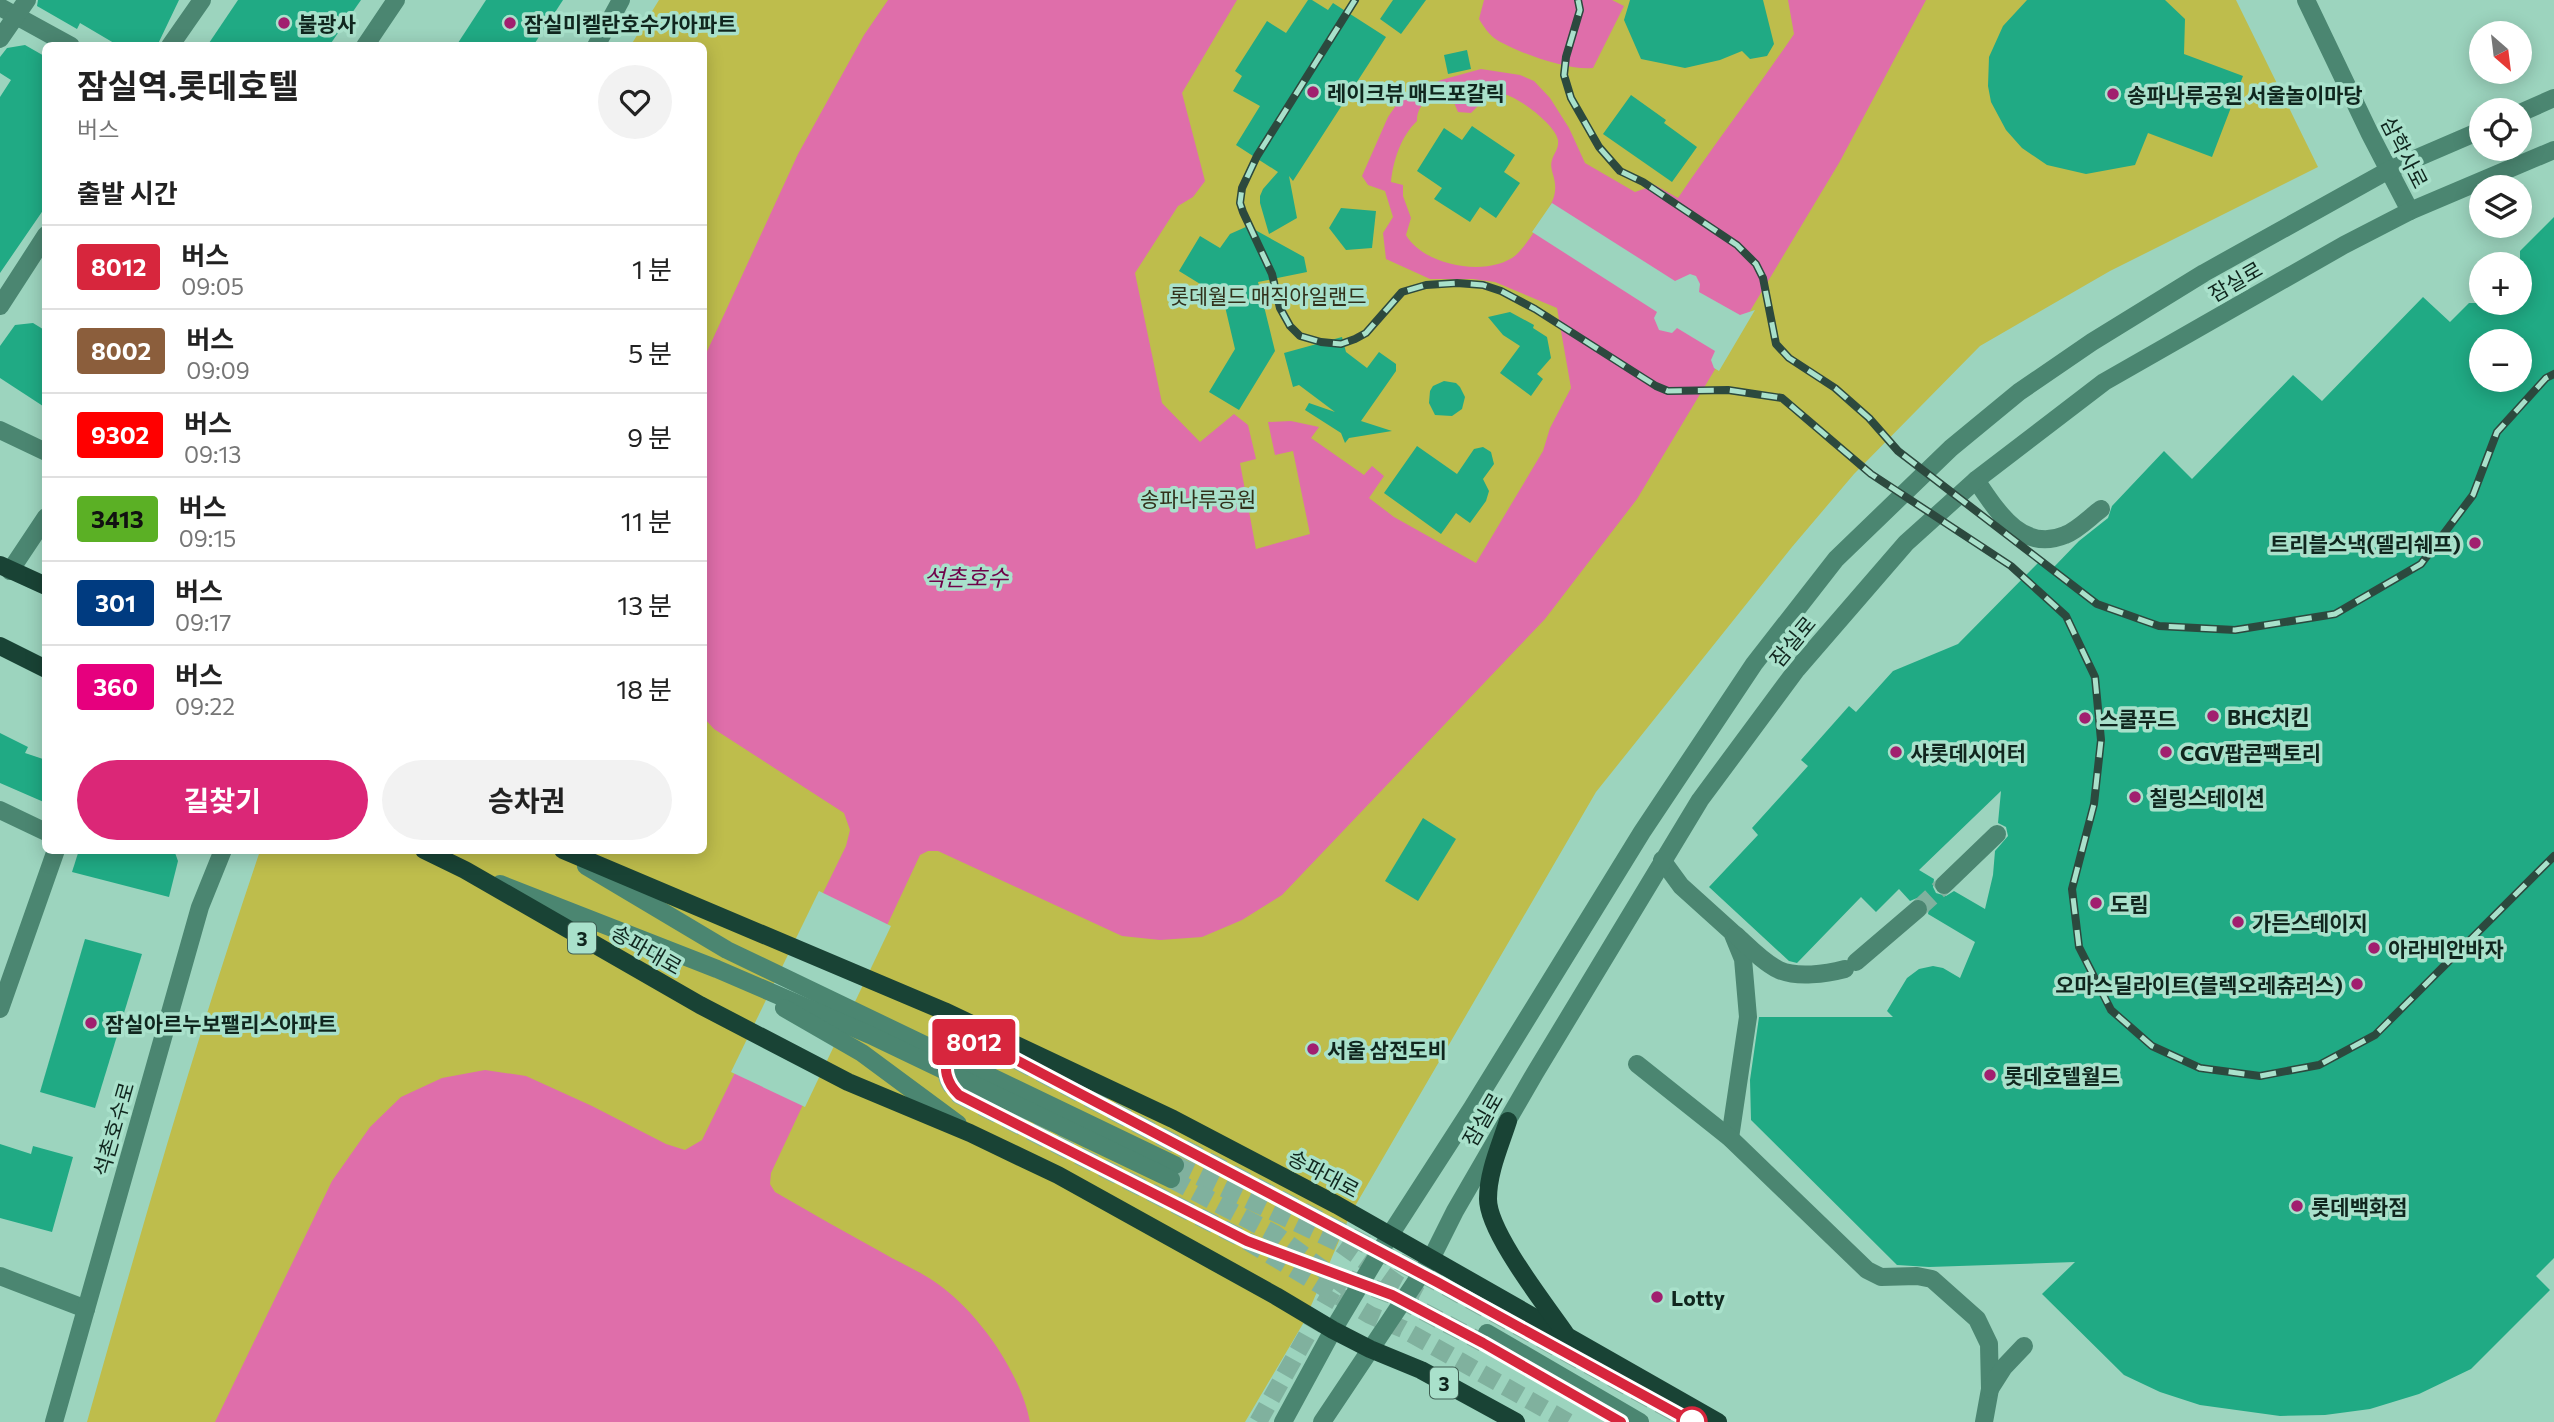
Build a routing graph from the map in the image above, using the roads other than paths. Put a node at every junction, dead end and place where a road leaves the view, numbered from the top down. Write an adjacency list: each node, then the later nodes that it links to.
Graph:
1 (27, 0): 7 (street)
2 (202, 0): 10 (street)
3 (396, 0): 11 (street)
4 (621, 0): 12 (street)
5 (2306, 0): 17 (street, 삼학사로)
6 (0, 7): 7 (street)
7 (17, 16): 8 (street); 9 (street)
8 (0, 39)
9 (64, 42)
10 (173, 42)
11 (368, 42)
12 (598, 42)
13 (2554, 98): 14 (street)
14 (2532, 108)
15 (2469, 136): 17 (street, 잠실로)
16 (2554, 150): 18 (street, 잠실로)
17 (2389, 170): 18 (street, 삼학사로); 51 (street, 잠실로)
18 (2410, 211): 23 (street, 잠실로)
19 (42, 241): 20 (street)
20 (0, 306)
21 (0, 430): 22 (street)
22 (42, 450)
23 (1976, 480): 24 (street); 38 (street, 잠실로)
24 (2101, 509)
25 (42, 522): 26 (street)
26 (5, 568): 27 (main road)
27 (42, 584)
28 (0, 646): 29 (main road)
29 (42, 666)
30 (0, 810): 31 (street)
31 (42, 830)
32 (1997, 834): 40 (street)
33 (55, 854): 44 (street)
34 (221, 854): 54 (street, 석촌호수로)
35 (432, 854): 39 (main road, 송파대로 / 3)
36 (569, 854): 45 (street)
37 (572, 854): 51 (main road, 송파대로)
38 (1662, 860): 42 (street); 47 (street, 잠실로)
39 (464, 870): 43 (street); 48 (main road, 송파대로 / 3)
40 (1944, 885)
41 (1918, 909): 42 (street)
42 (1732, 932): 49 (street)
43 (717, 969): 45 (street); 48 (street)
44 (0, 1009)
45 (874, 1029): 50 (street)
46 (1637, 1064): 49 (street)
47 (1508, 1121): 52 (street, 잠실로); 56 (main road)
48 (970, 1133): 55 (main road, 3)
49 (1730, 1138): 59 (street)
50 (1173, 1172)
51 (1390, 1236): 52 (main road, 송파대로); 55 (street, 잠실로)
52 (1431, 1259): 56 (main road, 송파대로); 58 (street, 잠실로)
53 (0, 1276): 54 (street)
54 (86, 1309): 60 (street, 석촌호수로)
55 (1334, 1330): 58 (main road, 3); 61 (street, 잠실로)
56 (1567, 1336): 66 (main road, 송파대로)
57 (2024, 1346): 59 (street)
58 (1370, 1349): 62 (street, 잠실로); 63 (main road, 3)
59 (1990, 1389): 67 (street)
60 (54, 1422)
61 (1283, 1422)
62 (1322, 1422)
63 (1516, 1422)
64 (1621, 1422): 65 (street)
65 (1640, 1422)
66 (1717, 1422)
67 (1984, 1422)

